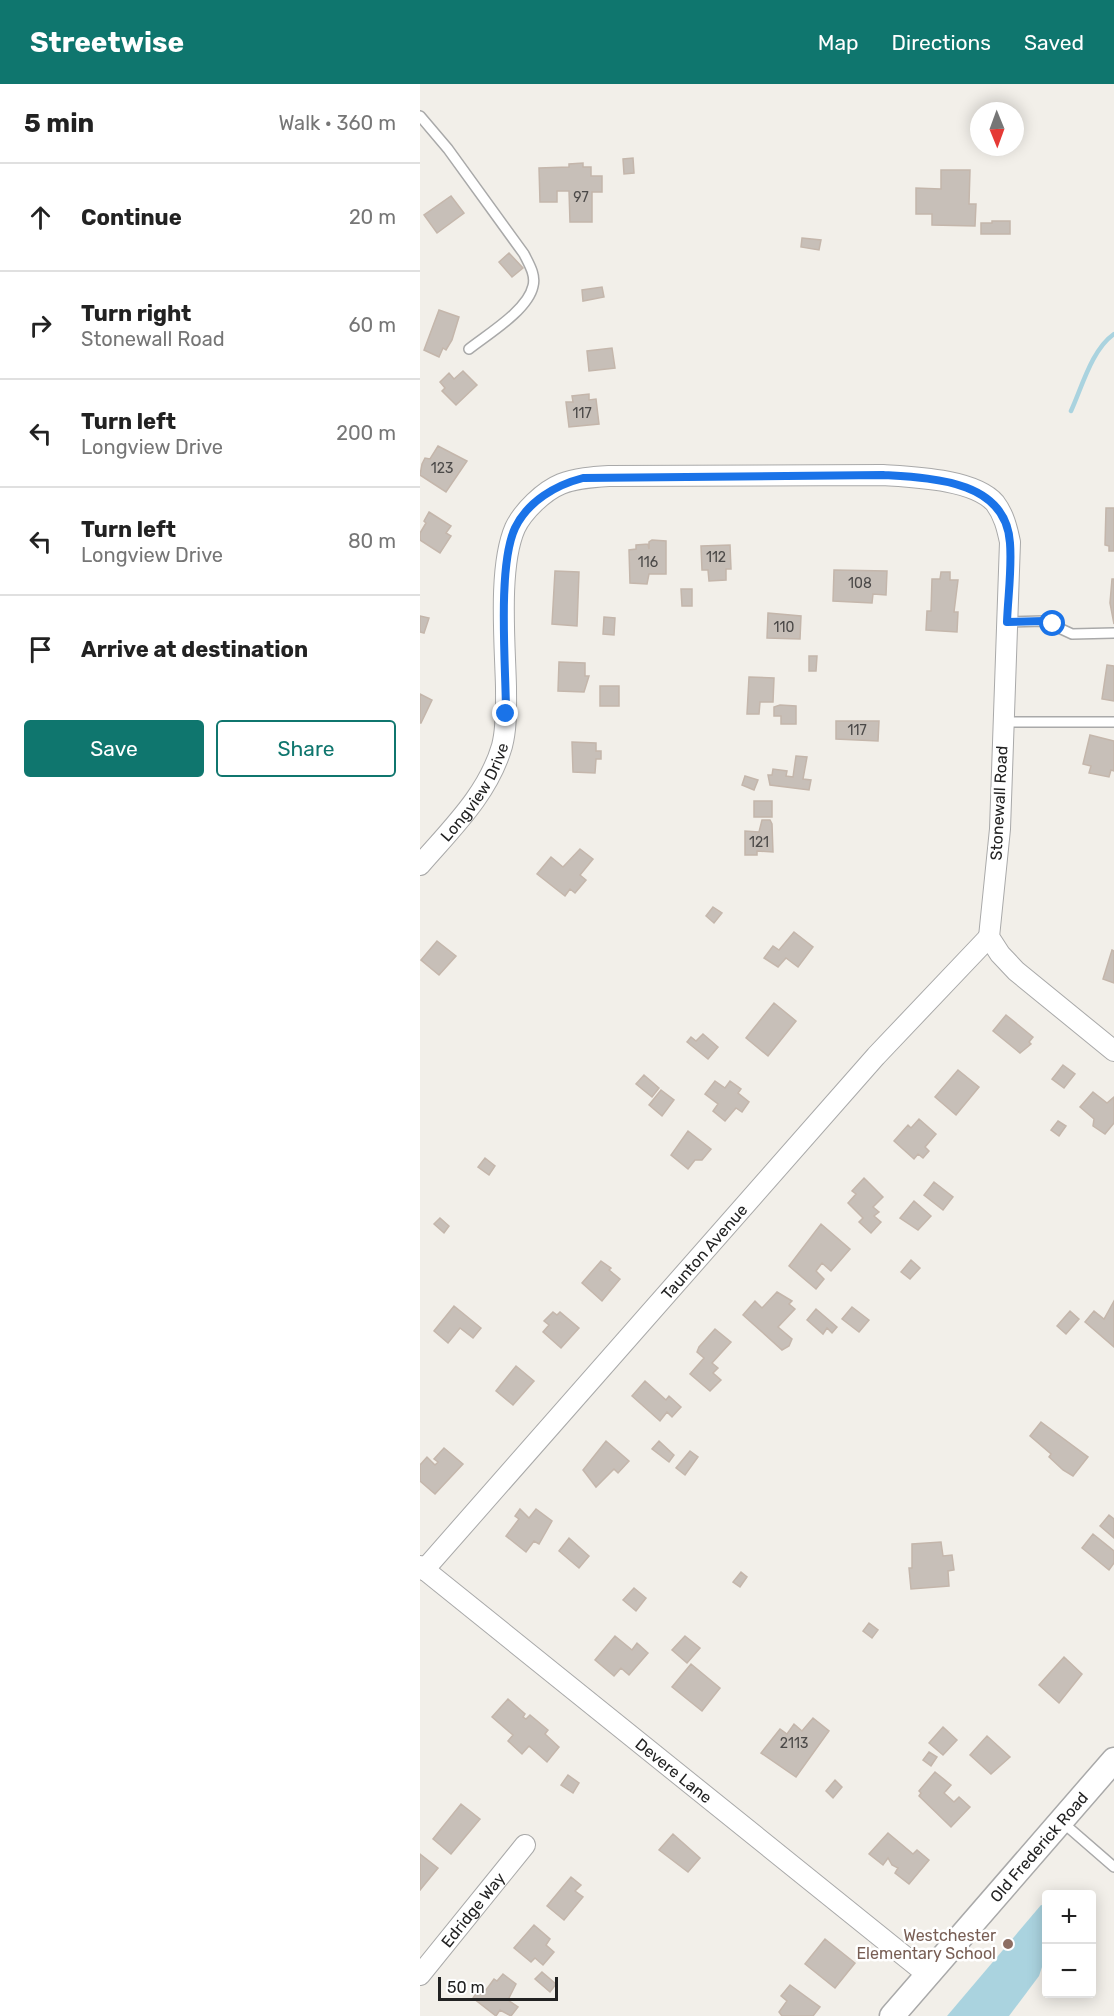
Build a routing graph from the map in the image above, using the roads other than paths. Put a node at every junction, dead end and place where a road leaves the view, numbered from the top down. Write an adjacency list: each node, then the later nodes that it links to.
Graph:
1 (420, 116): 2 (lane)
2 (469, 349)
3 (994, 502): 4 (street, Stonewall Road); 8 (street, Longview Drive)
4 (1007, 622): 5 (lane); 6 (street, Stonewall Road)
5 (1114, 633)
6 (1003, 722): 7 (lane); 9 (street, Stonewall Road)
7 (1114, 722)
8 (420, 865)
9 (989, 937): 10 (street); 11 (street, Taunton Avenue)
10 (1114, 1052)
11 (422, 1568): 17 (street, Devere Lane)
12 (1114, 1760): 13 (street, Old Frederick Road)
13 (1061, 1821): 15 (lane); 17 (street, Old Frederick Road)
14 (525, 1845): 16 (street, Edridge Way)
15 (1114, 1867)
16 (420, 1975)
17 (928, 1975): 18 (street, Old Frederick Road)
18 (892, 2016)

